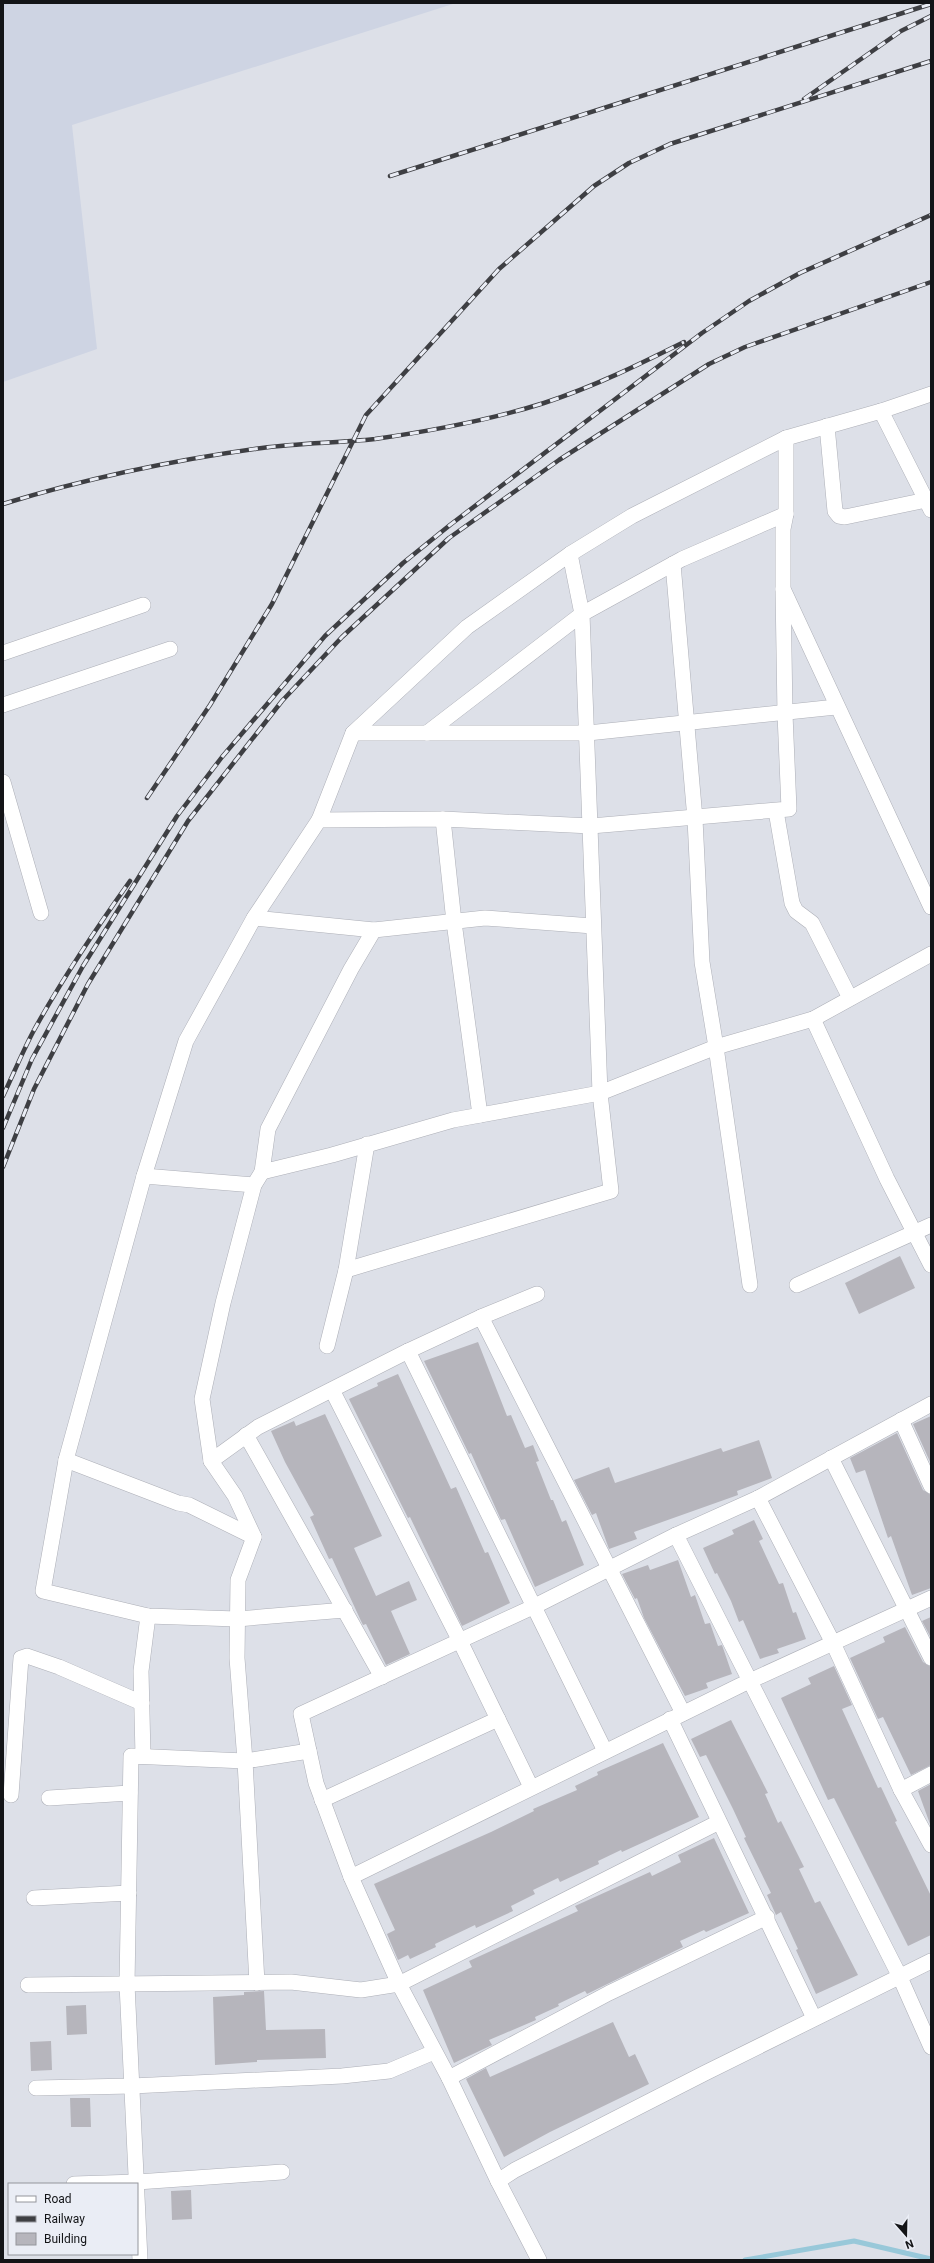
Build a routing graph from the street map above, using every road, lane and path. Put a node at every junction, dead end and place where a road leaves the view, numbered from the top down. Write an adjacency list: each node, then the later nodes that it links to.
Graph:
1 (931, 394): 2 (street)
2 (881, 411): 3 (street); 5 (street)
3 (827, 426): 4 (street); 5 (street)
4 (786, 438): 6 (street); 7 (street)
5 (929, 505)
6 (786, 514): 8 (street); 9 (street)
7 (570, 554): 11 (street); 18 (street)
8 (673, 564): 11 (street); 17 (street)
9 (782, 590): 15 (street); 16 (street)
10 (143, 605): 13 (street)
11 (582, 614): 19 (street); 20 (street)
12 (170, 648): 14 (street)
13 (3, 653)
14 (3, 705)
15 (836, 707): 16 (street); 27 (street)
16 (785, 714): 17 (street); 22 (street)
17 (687, 723): 20 (street); 24 (street)
18 (353, 733): 19 (street); 25 (street)
19 (426, 733): 20 (street)
20 (588, 733): 26 (street)
21 (3, 782): 28 (street)
22 (776, 811): 24 (street); 34 (street)
23 (444, 819): 25 (street); 26 (street); 30 (street)
24 (695, 819): 26 (street); 36 (street)
25 (319, 820): 29 (street)
26 (591, 826): 31 (street)
27 (931, 907)
28 (41, 913)
29 (254, 918): 32 (street); 41 (street)
30 (454, 922): 31 (street); 32 (street); 38 (street)
31 (593, 926): 37 (street)
32 (374, 930): 40 (street)
33 (931, 954): 34 (street)
34 (850, 998): 35 (street)
35 (813, 1018): 36 (street); 44 (street)
36 (716, 1047): 37 (street); 47 (street)
37 (600, 1093): 38 (street); 46 (street)
38 (480, 1115): 39 (street)
39 (367, 1144): 40 (street); 46 (street)
40 (262, 1172): 42 (street)
41 (144, 1176): 42 (street); 58 (street)
42 (254, 1185): 59 (street)
43 (931, 1225): 44 (street)
44 (914, 1232): 45 (street); 48 (street)
45 (931, 1265)
46 (346, 1270): 51 (street)
47 (750, 1284)
48 (797, 1285)
49 (537, 1294): 50 (street)
50 (481, 1317): 52 (street); 64 (street)
51 (327, 1346)
52 (408, 1351): 53 (street); 66 (street)
53 (332, 1390): 56 (street); 71 (street)
54 (931, 1404): 55 (street)
55 (901, 1420): 57 (street); 60 (street)
56 (246, 1435): 59 (street); 68 (street)
57 (831, 1458): 61 (street); 67 (street)
58 (66, 1460): 63 (street); 69 (street)
59 (211, 1461): 63 (street)
60 (931, 1486)
61 (758, 1498): 62 (street); 72 (street)
62 (676, 1535): 64 (street); 75 (street)
63 (254, 1537): 70 (street)
64 (610, 1568): 66 (street); 77 (street)
65 (931, 1598): 67 (street)
66 (535, 1606): 71 (street); 80 (street)
67 (907, 1609): 72 (street); 73 (street)
68 (345, 1610): 70 (street); 74 (street)
69 (148, 1616): 70 (street); 76 (street)
70 (237, 1619): 82 (street)
71 (460, 1641): 74 (street); 78 (street)
72 (833, 1643): 75 (street); 85 (street)
73 (931, 1658)
74 (382, 1677): 79 (street)
75 (751, 1680): 77 (street); 97 (street)
76 (142, 1703): 81 (street); 87 (street)
77 (676, 1716): 80 (street); 90 (street)
78 (498, 1719): 84 (street); 89 (street)
79 (309, 1751): 82 (street); 89 (street)
80 (605, 1751): 84 (street)
81 (143, 1756): 82 (street); 86 (street)
82 (245, 1761): 98 (street)
83 (931, 1774): 85 (street)
84 (531, 1787): 92 (street)
85 (901, 1790): 91 (street)
86 (130, 1793): 88 (street); 93 (street)
87 (11, 1796)
88 (49, 1798)
89 (322, 1800): 92 (street)
90 (719, 1822): 95 (street); 100 (street)
91 (931, 1845)
92 (351, 1877): 100 (street)
93 (129, 1893): 94 (street); 99 (street)
94 (34, 1898)
95 (767, 1917): 102 (street); 105 (street)
96 (931, 1961): 97 (street)
97 (899, 1975): 102 (street); 103 (street)
98 (257, 1983): 99 (street); 100 (street)
99 (127, 1984): 101 (street); 106 (street)
100 (399, 1984): 104 (street)
101 (28, 1985)
102 (814, 2018): 109 (street)
103 (931, 2047)
104 (434, 2052): 105 (street); 106 (street)
105 (448, 2078): 109 (street)
106 (132, 2086): 107 (street); 110 (street)
107 (36, 2088)
108 (282, 2172): 110 (street)
109 (498, 2181): 114 (street)
110 (137, 2182): 111 (street)
111 (106, 2183)
112 (138, 2208): 113 (street)
113 (140, 2260)
114 (539, 2260)

